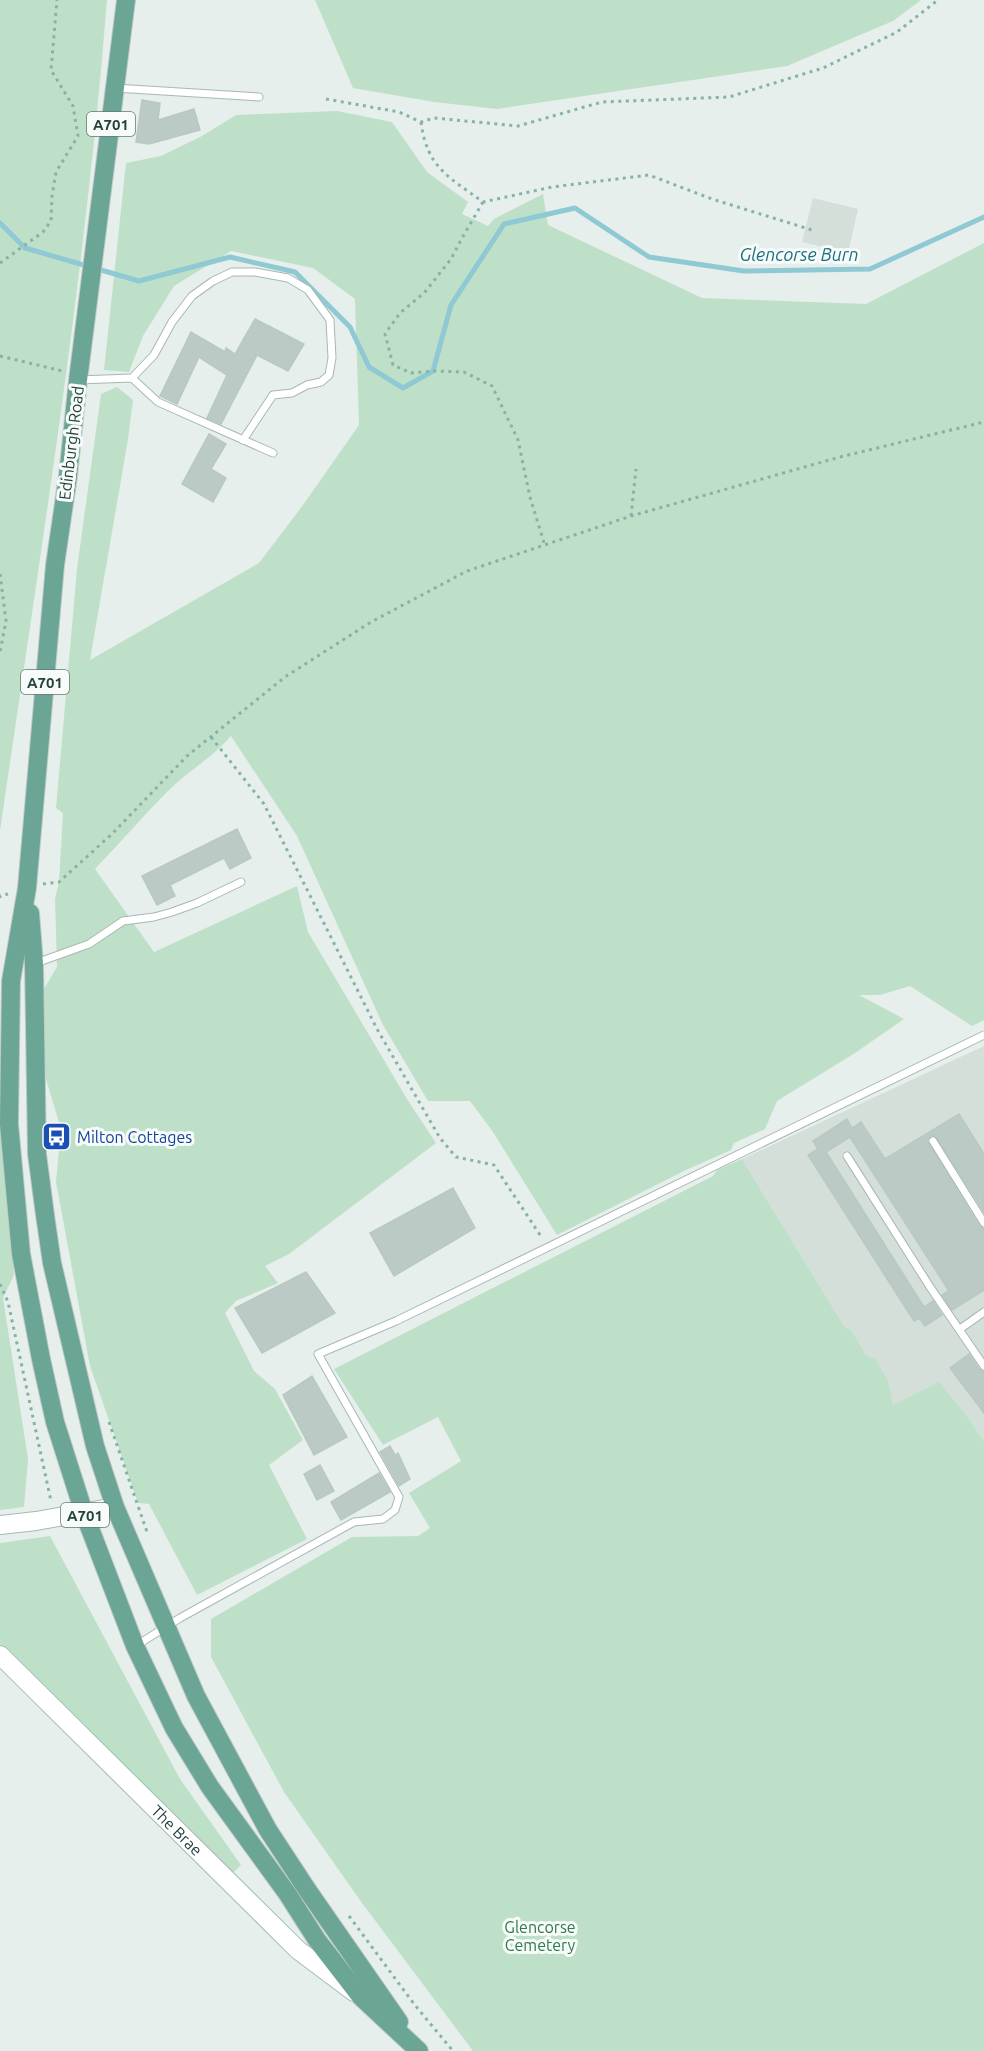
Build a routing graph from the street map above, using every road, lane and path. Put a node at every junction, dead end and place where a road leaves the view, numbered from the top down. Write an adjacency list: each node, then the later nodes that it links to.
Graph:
1 (57, 0): 10 (path)
2 (126, 0): 4 (main road, Edinburgh Road / A701)
3 (938, 0): 7 (path)
4 (115, 88): 5 (lane); 12 (main road, Edinburgh Road / A701)
5 (259, 97)
6 (326, 99): 7 (path)
7 (421, 122): 8 (path)
8 (483, 202): 9 (path); 19 (path)
9 (812, 230)
10 (0, 262)
11 (0, 356): 12 (path)
12 (79, 376): 13 (lane); 25 (main road, Edinburgh Road / A701)
13 (132, 378): 15 (lane); 15 (lane)
14 (984, 422): 18 (path)
15 (243, 440): 16 (lane)
16 (273, 453)
17 (636, 469): 18 (path)
18 (631, 516): 19 (path)
19 (545, 546): 22 (path)
20 (0, 574): 21 (path)
21 (0, 652)
22 (211, 736): 24 (path); 32 (path)
23 (241, 882): 27 (lane)
24 (46, 883): 25 (path); 26 (path)
25 (27, 888): 27 (main road, A701); 39 (main road, A701)
26 (46, 895)
27 (34, 964): 38 (main road, A701)
28 (984, 1035): 32 (lane)
29 (933, 1141): 31 (lane)
30 (847, 1156): 35 (lane)
31 (984, 1223)
32 (548, 1247): 43 (lane)
33 (0, 1284): 40 (path)
34 (984, 1312): 35 (lane)
35 (960, 1329): 36 (lane)
36 (984, 1366)
37 (108, 1418): 42 (path)
38 (115, 1507): 39 (main road); 43 (main road, A701)
39 (84, 1513): 40 (main road); 44 (main road, A701)
40 (55, 1518): 41 (main road)
41 (0, 1525)
42 (147, 1533)
43 (165, 1628): 44 (lane); 48 (main road, A701)
44 (135, 1646): 47 (main road, A701)
45 (0, 1655): 47 (main road, The Brae)
46 (346, 1912): 49 (path)
47 (361, 1997): 48 (main road, A701)
48 (419, 2051)
49 (453, 2051)

